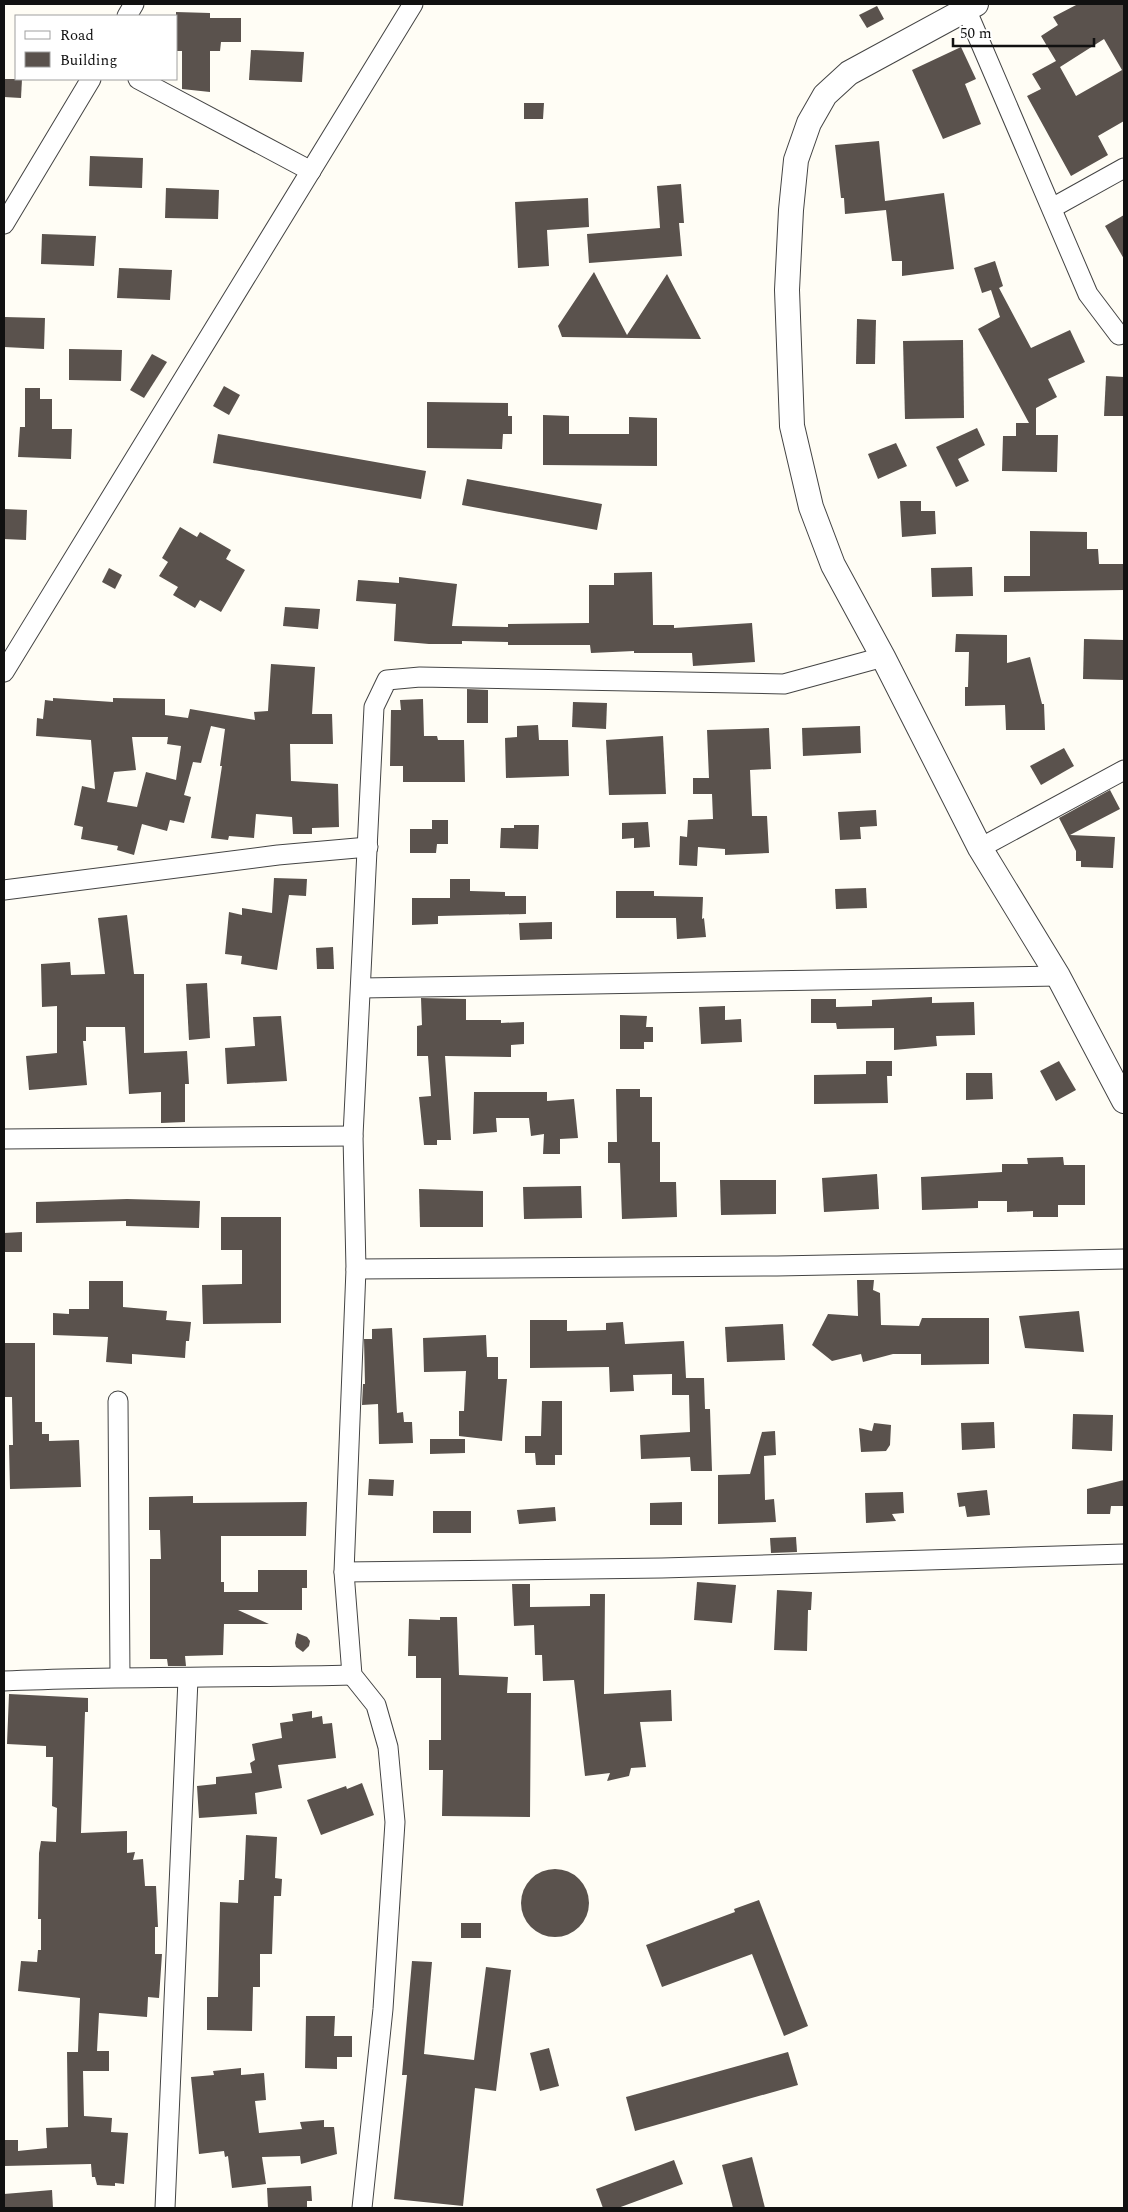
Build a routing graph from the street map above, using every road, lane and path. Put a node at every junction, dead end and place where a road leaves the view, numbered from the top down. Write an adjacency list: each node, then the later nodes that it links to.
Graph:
1 (134, 4): 4 (street)
2 (414, 4): 8 (street)
3 (971, 6): 9 (street); 12 (street)
4 (128, 15)
5 (90, 80): 10 (street)
6 (140, 80): 8 (street)
7 (1124, 168): 9 (street)
8 (311, 171): 13 (street)
9 (1052, 208): 11 (street)
10 (4, 224)
11 (1119, 335)
12 (883, 657): 15 (street); 16 (street)
13 (4, 672)
14 (1124, 770): 16 (street)
15 (368, 847): 17 (street); 19 (street)
16 (980, 848): 18 (street)
17 (4, 890)
18 (1058, 976): 19 (street); 20 (street)
19 (362, 988): 21 (street)
20 (1124, 1101)
21 (353, 1136): 22 (street); 24 (street)
22 (4, 1139)
23 (1124, 1259): 24 (street)
24 (356, 1269): 27 (street)
25 (118, 1402): 29 (street)
26 (1124, 1554): 27 (street)
27 (344, 1572): 28 (street)
28 (352, 1675): 30 (street); 33 (street)
29 (120, 1676): 30 (street); 31 (street)
30 (188, 1679): 32 (street)
31 (4, 1681)
32 (166, 2208)
33 (362, 2208)

